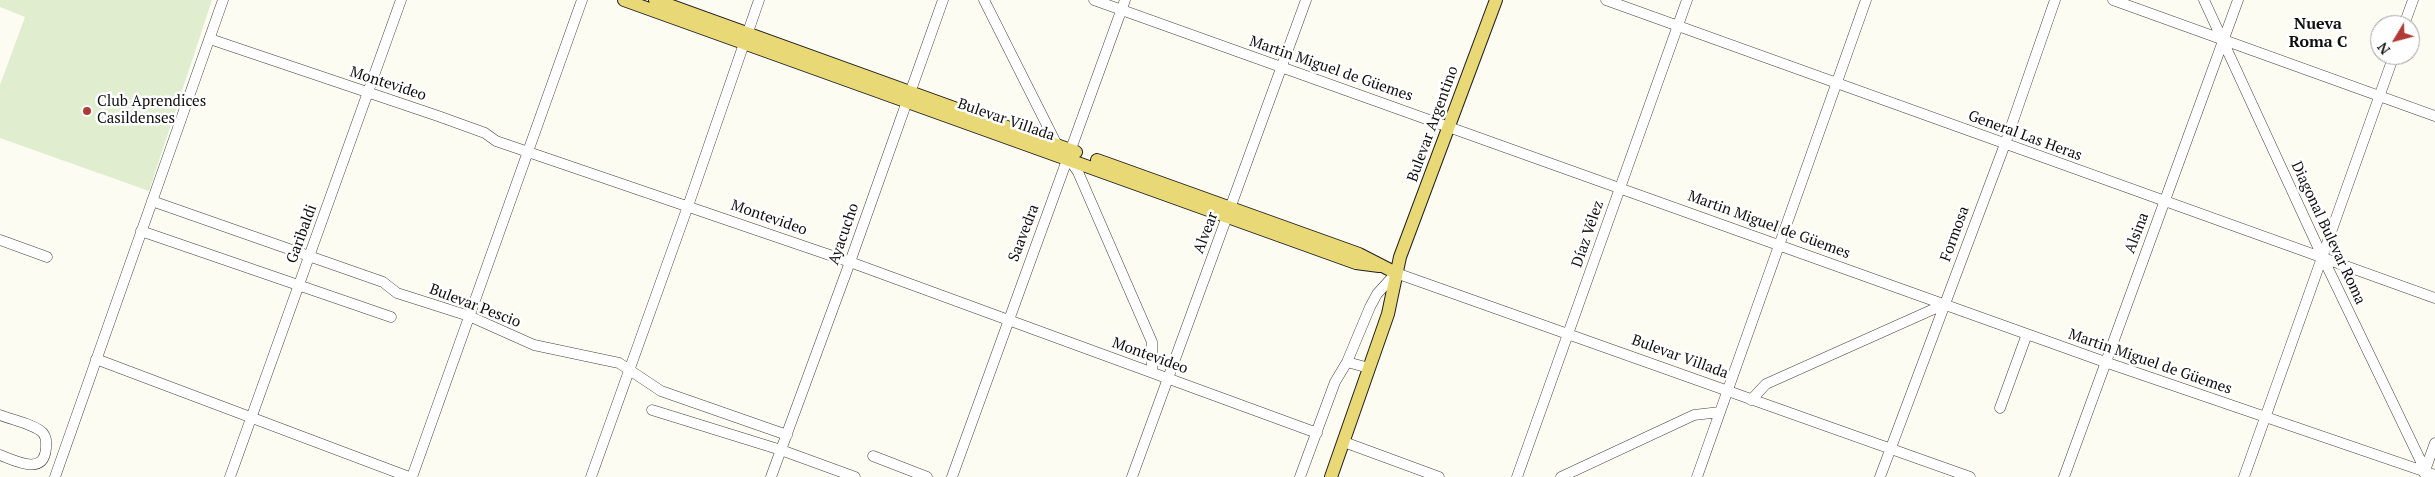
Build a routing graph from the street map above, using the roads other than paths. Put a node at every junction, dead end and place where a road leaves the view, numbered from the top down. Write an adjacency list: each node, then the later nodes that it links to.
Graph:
1 (224, 0): 24 (street)
2 (401, 0): 30 (street, Garibaldi)
3 (582, 0): 37 (street)
4 (624, 0): 25 (main road, Bulevar Villada)
5 (655, 0): 25 (main road, Bulevar Villada)
6 (759, 0): 25 (street)
7 (942, 0): 32 (street, Ayacucho)
8 (984, 0): 36 (street)
9 (1094, 0): 21 (street, Martin Miguel de Güemes)
10 (1306, 0): 28 (street, Alvear)
11 (1488, 0): 34 (main road, Bulevar Argentino)
12 (1496, 0): 34 (main road, Bulevar Argentino)
13 (1606, 0): 23 (street, General Las Heras)
14 (1687, 0): 23 (street, Díaz Vélez)
15 (1866, 0): 29 (street)
16 (2055, 0): 35 (street, Formosa)
17 (2113, 0): 26 (street)
18 (2204, 0): 26 (street, Diagonal Bulevar Roma)
19 (2238, 0): 26 (street, Alsina)
20 (2413, 0): 22 (street)
21 (1124, 5): 28 (street, Martin Miguel de Güemes); 38 (street, Saavedra)
22 (2408, 15)
23 (1678, 26): 29 (street, General Las Heras); 39 (street, Díaz Vélez)
24 (210, 39): 30 (street, Montevideo); 40 (street)
25 (746, 39): 32 (main road, Bulevar Villada); 42 (street)
26 (2224, 40): 31 (street); 41 (street, Alsina); 49 (street, Diagonal Bulevar Roma)
27 (2390, 65): 31 (street)
28 (1281, 67): 34 (street, Martin Miguel de Güemes); 43 (street, Alvear)
29 (1836, 83): 35 (street, General Las Heras); 46 (street)
30 (368, 94): 37 (street, Montevideo); 48 (street, Garibaldi)
31 (2379, 96): 33 (street); 49 (street)
32 (908, 97): 36 (main road, Bulevar Villada); 38 (main road, Bulevar Villada); 50 (street, Ayacucho)
33 (2435, 116)
34 (1446, 126): 39 (street, Martin Miguel de Güemes); 51 (main road, Bulevar Argentino)
35 (2005, 144): 41 (street, General Las Heras); 54 (street, Formosa)
36 (1058, 145): 38 (main road, Bulevar Villada)
37 (526, 151): 42 (street, Montevideo); 55 (street)
38 (1070, 154): 43 (main road, Bulevar Villada); 57 (street, Saavedra); 65 (street)
39 (1619, 188): 46 (street, Martin Miguel de Güemes); 58 (street, Díaz Vélez)
40 (152, 201): 44 (street); 48 (street, Bulevar Pescio)
41 (2165, 202): 49 (street, General Las Heras); 62 (street, Alsina)
42 (688, 206): 50 (street, Montevideo); 64 (street)
43 (1230, 212): 51 (main road, Bulevar Villada); 66 (street, Alvear)
44 (141, 231): 52 (street); 60 (street)
45 (0, 240): 47 (street)
46 (1778, 243): 54 (street, Martin Miguel de Güemes); 67 (street)
47 (47, 257)
48 (310, 257): 52 (street, Garibaldi); 55 (street, Bulevar Pescio)
49 (2323, 258): 53 (street, General Las Heras); 74 (street); 83 (street, Diagonal Bulevar Roma)
50 (850, 262): 57 (street, Montevideo); 76 (street, Ayacucho)
51 (1396, 273): 58 (street, Bulevar Villada); 61 (street); 63 (main road, Bulevar Argentino)
52 (299, 286): 56 (street); 73 (street, Garibaldi)
53 (2435, 298)
54 (1945, 304): 59 (street, Martin Miguel de Güemes); 68 (street); 79 (street, Formosa)
55 (469, 316): 64 (street, Bulevar Pescio); 86 (street)
56 (391, 317)
57 (1007, 319): 65 (street, Montevideo); 91 (street, Saavedra)
58 (1570, 334): 67 (street, Bulevar Villada); 96 (street, Díaz Vélez)
59 (2027, 334): 62 (street, Martin Miguel de Güemes); 69 (street)
60 (96, 359): 73 (street); 84 (street)
61 (1348, 362): 63 (street); 75 (street)
62 (2105, 362): 74 (street, Martin Miguel de Güemes); 101 (street, Alsina)
63 (1370, 368): 77 (main road, Bulevar Argentino)
64 (630, 369): 76 (street, Bulevar Pescio); 87 (street)
65 (1152, 372): 66 (street, Montevideo)
66 (1166, 378): 75 (street, Montevideo); 92 (street, Alvear)
67 (1728, 392): 68 (street, Bulevar Villada); 71 (street)
68 (1751, 400): 79 (street, Bulevar Villada)
69 (2000, 408)
70 (652, 410): 80 (street)
71 (1720, 412): 97 (street); 98 (street)
72 (0, 415): 81 (street)
73 (252, 416): 85 (street, Garibaldi); 86 (street)
74 (2265, 418): 83 (street, Martin Miguel de Güemes); 102 (street)
75 (1317, 432): 93 (street)
76 (786, 435): 80 (street, Ayacucho)
77 (1344, 442): 94 (main road, Bulevar Argentino); 95 (street)
78 (2435, 443): 83 (street)
79 (1890, 448): 99 (street, Formosa); 100 (street, Bulevar Villada)
80 (781, 450): 88 (street, Ayacucho); 89 (street)
81 (0, 455)
82 (873, 456): 90 (street)
83 (2428, 475)
84 (55, 477)
85 (230, 477)
86 (410, 477)
87 (591, 477)
88 (771, 477)
89 (855, 477)
90 (928, 477)
91 (952, 477)
92 (1132, 477)
93 (1300, 477)
94 (1331, 477)
95 (1439, 477)
96 (1517, 477)
97 (1561, 477)
98 (1697, 477)
99 (1880, 477)
100 (1970, 477)
101 (2064, 477)
102 (2244, 477)

